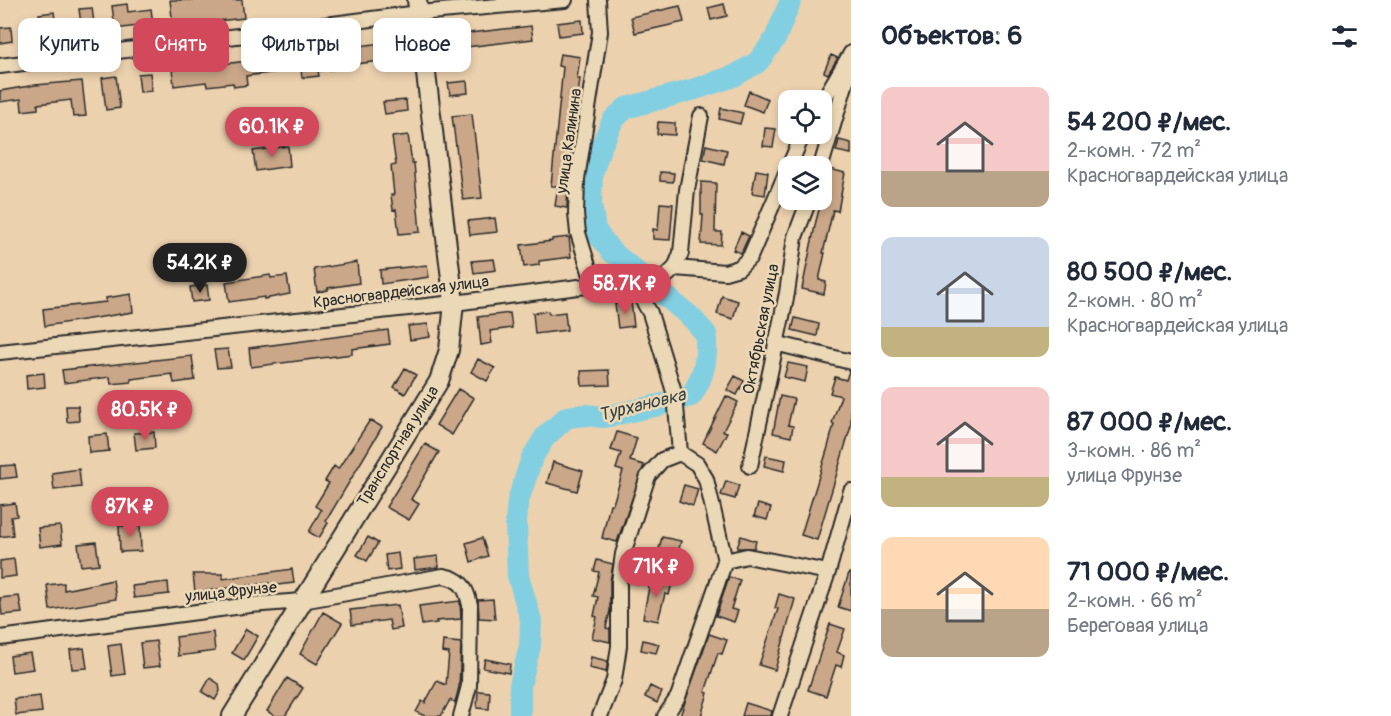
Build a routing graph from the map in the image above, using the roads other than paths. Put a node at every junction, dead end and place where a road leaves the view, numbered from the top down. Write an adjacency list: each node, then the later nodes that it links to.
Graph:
1 (565, 0): 3 (street)
2 (598, 0): 13 (street, улица Калинина)
3 (418, 6): 6 (street); 15 (main road, Транспортная улица)
4 (851, 53): 7 (street)
5 (851, 65): 10 (street)
6 (0, 66)
7 (829, 90)
8 (700, 116): 12 (street)
9 (799, 144): 12 (street)
10 (824, 156)
11 (805, 210): 16 (street, Октябрьская улица)
12 (675, 268): 14 (street)
13 (594, 285): 14 (street, Красногвардейская улица); 15 (street, Красногвардейская улица)
14 (640, 295): 19 (street)
15 (454, 303): 17 (street, Красногвардейская улица); 24 (main road, Транспортная улица)
16 (775, 343): 18 (street); 20 (street, Октябрьская улица)
17 (0, 352)
18 (851, 362)
19 (680, 453): 22 (street); 28 (street)
20 (750, 466)
21 (850, 496): 23 (street)
22 (725, 561): 23 (street); 29 (street)
23 (828, 572): 30 (street)
24 (302, 601): 25 (street, улица Фрунзе); 26 (main road, Транспортная улица); 27 (street, улица Фрунзе)
25 (0, 638)
26 (232, 716)
27 (461, 716)
28 (600, 716)
29 (665, 716)
30 (780, 716)

